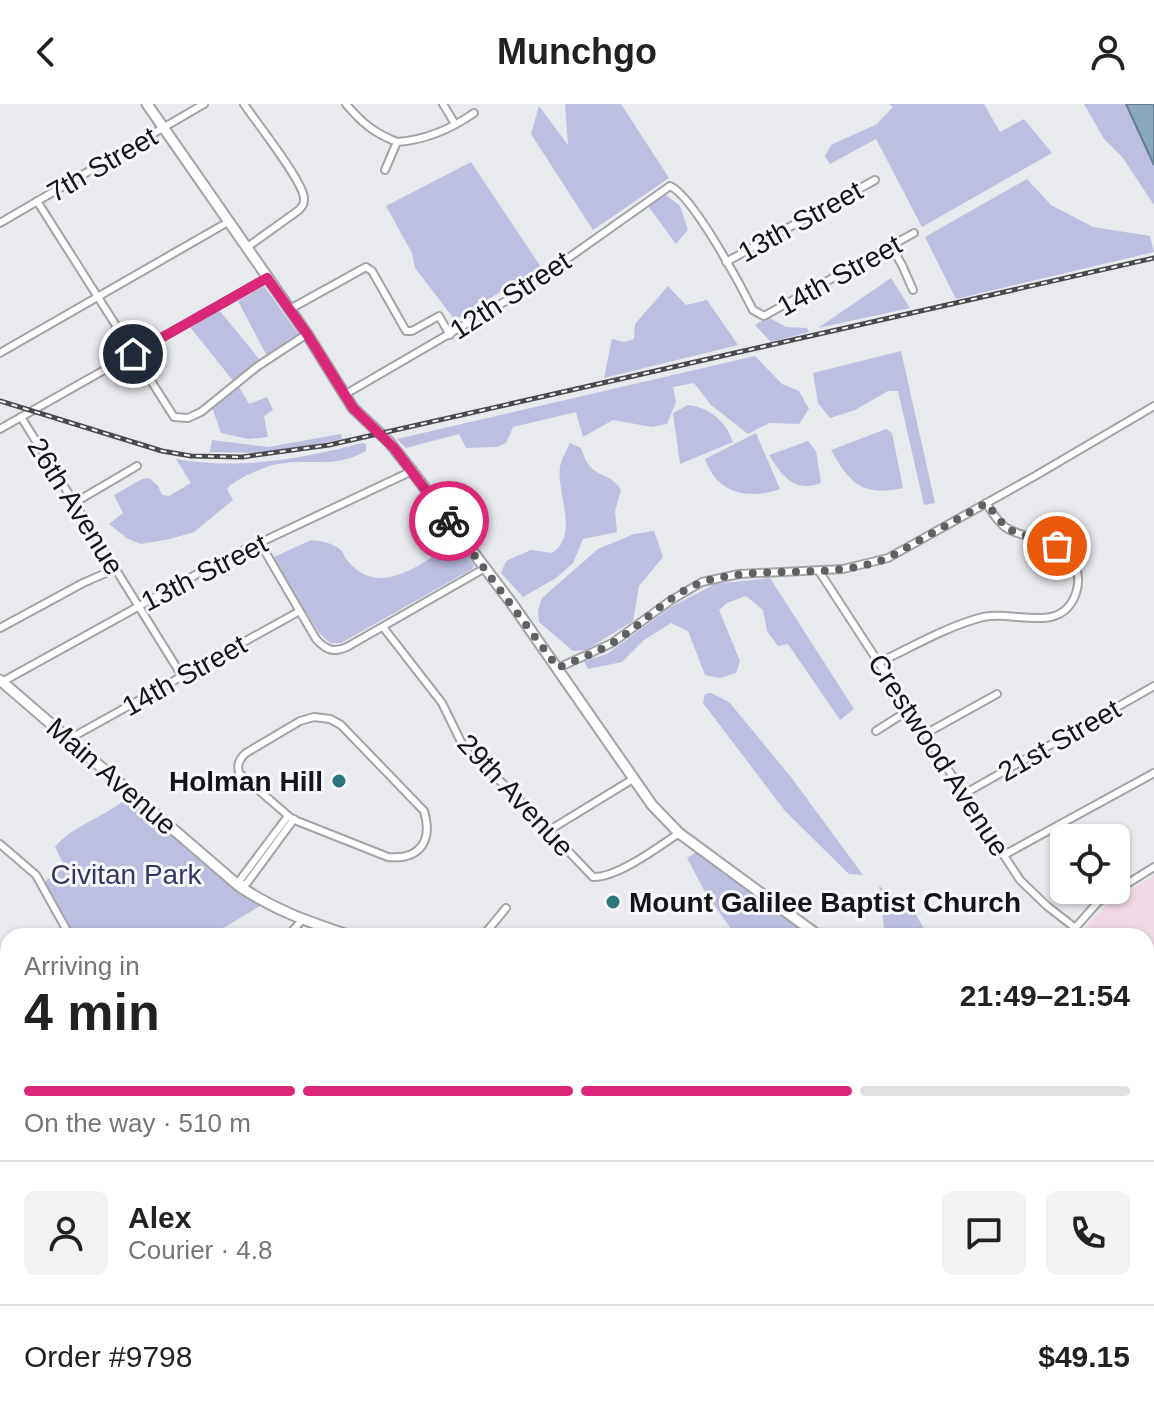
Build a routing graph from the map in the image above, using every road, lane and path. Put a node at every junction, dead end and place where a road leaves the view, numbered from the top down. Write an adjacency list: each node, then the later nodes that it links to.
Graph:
1 (147, 104): 8 (street)
2 (204, 104): 8 (street, 7th Street)
3 (244, 104): 17 (street)
4 (346, 104): 9 (street)
5 (443, 104): 7 (street)
6 (474, 113): 7 (street)
7 (455, 124): 9 (street)
8 (164, 129): 12 (street, 7th Street); 13 (street)
9 (397, 142): 10 (street)
10 (385, 170)
11 (875, 180): 18 (street, 13th Street)
12 (37, 201): 14 (street, 7th Street); 21 (street)
13 (228, 222): 17 (street); 21 (street)
14 (0, 223)
15 (914, 233): 16 (street, 14th Street)
16 (891, 246): 18 (street, 14th Street); 20 (street)
17 (246, 248): 19 (street)
18 (726, 262): 24 (street, 12th Street)
19 (267, 278): 22 (street); 26 (street)
20 (913, 290)
21 (98, 298): 25 (street); 26 (street)
22 (290, 309): 23 (street); 24 (street)
23 (307, 334): 26 (street); 27 (street)
24 (450, 335): 27 (street, 12th Street)
25 (0, 353)
26 (133, 354): 29 (street)
27 (344, 395): 32 (street)
28 (1154, 406): 34 (street)
29 (21, 417): 30 (street); 33 (street, 26th Avenue)
30 (0, 429)
31 (137, 466): 33 (street)
32 (412, 471): 35 (street, 13th Street); 36 (street)
33 (74, 503): 37 (street, 26th Avenue)
34 (986, 503): 38 (street); 43 (street)
35 (260, 543): 39 (street, 13th Street); 40 (street)
36 (485, 568): 41 (street); 44 (street)
37 (115, 569): 39 (street, 26th Avenue); 42 (street)
38 (819, 571): 43 (street, Crestwood Avenue); 44 (street)
39 (137, 606): 45 (street, 26th Avenue); 46 (street, 13th Street)
40 (298, 612): 41 (street); 45 (street, 14th Street)
41 (383, 627): 59 (street, 29th Avenue)
42 (0, 628)
43 (878, 663): 49 (street, Crestwood Avenue)
44 (558, 668): 56 (street)
45 (182, 676): 52 (street, 14th Street)
46 (1, 682): 52 (street, Main Avenue)
47 (1154, 686): 57 (street, 21st Street)
48 (997, 694): 51 (street)
49 (909, 710): 50 (street); 51 (street, Crestwood Avenue)
50 (876, 731)
51 (925, 734): 57 (street, Crestwood Avenue)
52 (69, 739): 64 (street, Main Avenue)
53 (227, 762): 54 (street)
54 (238, 763): 58 (street); 58 (street)
55 (1154, 773): 62 (street)
56 (633, 779): 59 (street); 60 (street)
57 (964, 794): 62 (street, Crestwood Avenue)
58 (291, 818): 64 (street)
59 (548, 831): 60 (street, 29th Avenue)
60 (679, 833): 72 (street)
61 (0, 844): 68 (street)
62 (1004, 855): 67 (street, Crestwood Avenue)
63 (1154, 867): 67 (street)
64 (239, 886): 66 (street, Main Avenue)
65 (506, 908): 71 (street)
66 (302, 920): 69 (street); 70 (street, Main Avenue)
67 (1074, 927)
68 (66, 928)
69 (295, 928)
70 (326, 928)
71 (490, 928)
72 (808, 928)

